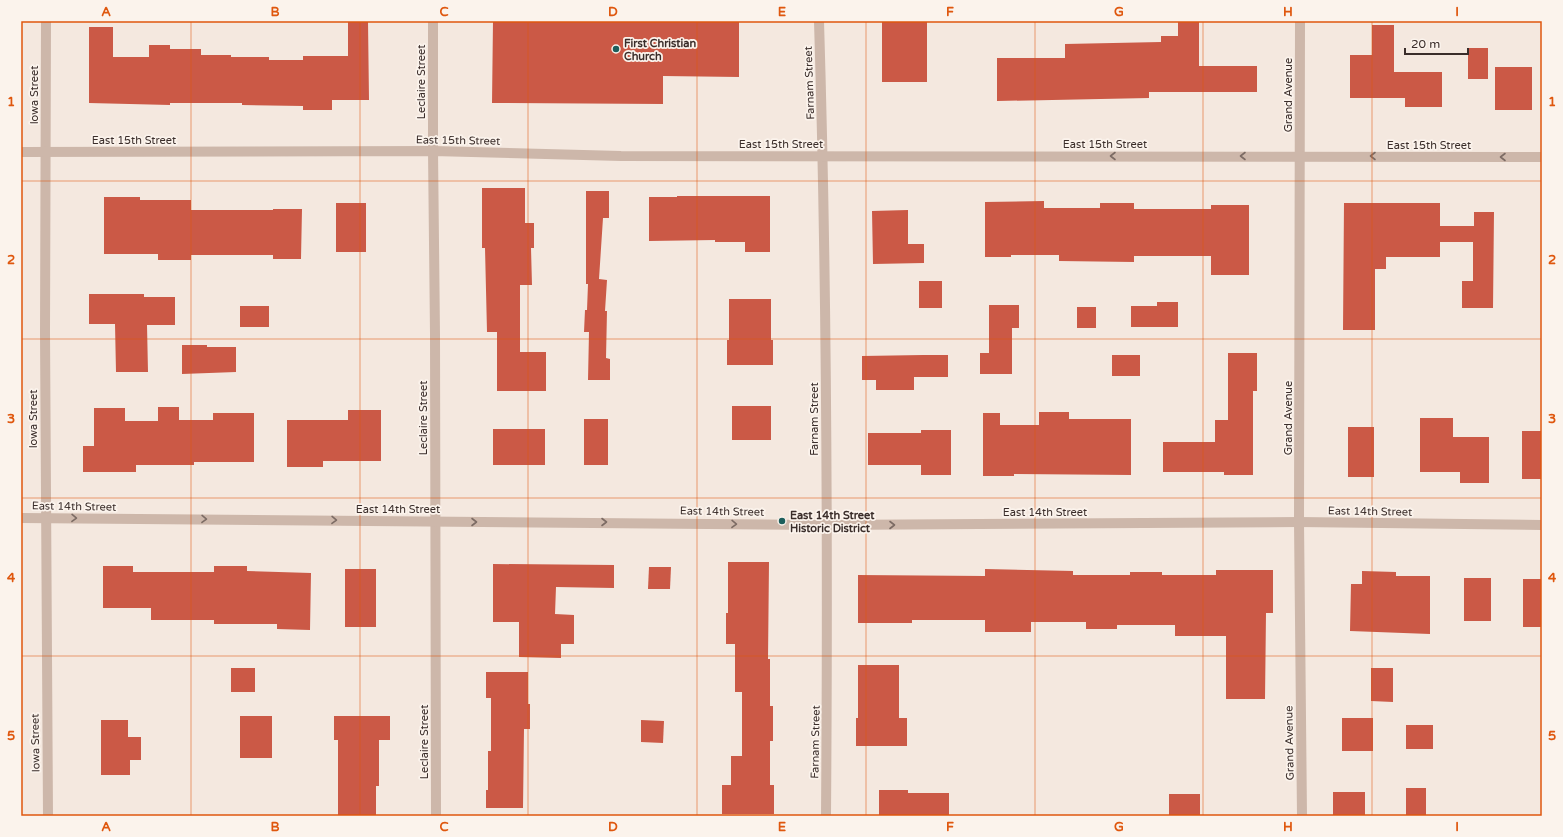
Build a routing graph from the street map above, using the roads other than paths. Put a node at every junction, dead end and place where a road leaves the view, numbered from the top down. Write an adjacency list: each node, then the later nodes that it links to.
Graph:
1 (46, 21): 7 (street, Iowa Street)
2 (433, 21): 5 (street, Leclaire Street)
3 (819, 21): 8 (street, Farnam Street)
4 (1300, 21): 9 (street, Grand Avenue)
5 (433, 151): 7 (street, East 15th Street); 8 (street, East 15th Street); 13 (street, Leclaire Street)
6 (21, 152): 7 (street, East 15th Street)
7 (46, 152): 12 (street, Iowa Street)
8 (823, 156): 9 (street, East 15th Street, one-way to 8); 15 (street, Farnam Street)
9 (1300, 156): 10 (street, East 15th Street, one-way to 9); 14 (street, Grand Avenue)
10 (1542, 157)
11 (21, 518): 12 (street, East 14th Street)
12 (46, 518): 13 (street, East 14th Street, one-way to 13); 17 (street, Iowa Street)
13 (435, 521): 15 (street, East 14th Street, one-way to 15); 18 (street, Leclaire Street)
14 (1300, 522): 15 (street, East 14th Street, one-way to 14); 16 (street, East 14th Street); 20 (street, Grand Avenue)
15 (826, 525): 19 (street, Farnam Street)
16 (1542, 525)
17 (48, 816)
18 (436, 816)
19 (826, 816)
20 (1302, 816)

